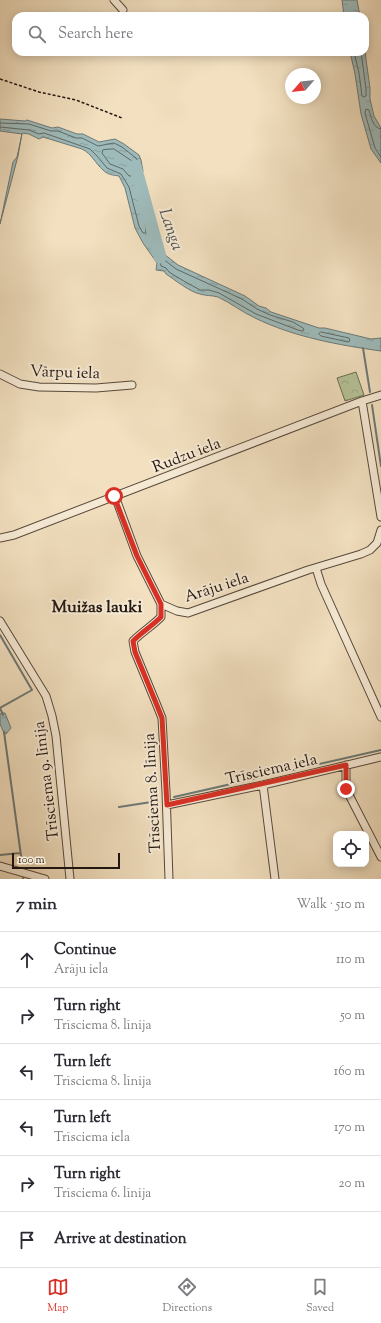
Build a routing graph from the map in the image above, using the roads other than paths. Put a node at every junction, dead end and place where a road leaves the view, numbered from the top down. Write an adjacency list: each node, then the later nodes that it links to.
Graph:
1 (114, 0): 2 (street)
2 (123, 10)
3 (0, 374): 4 (street, Vārpu iela)
4 (132, 385)
5 (381, 395): 6 (street, Rudzu iela)
6 (362, 401): 7 (street, Rudzu iela); 8 (street)
7 (114, 496): 10 (street, Rudzu iela); 12 (street)
8 (381, 517)
9 (381, 530): 11 (street, Arāju iela)
10 (0, 538)
11 (316, 568): 12 (street, Arāju iela); 14 (street)
12 (161, 604): 18 (street, Trīsciema 8. līnija)
13 (0, 621): 22 (street, Trīsciema 9. līnija)
14 (381, 716)
15 (381, 757): 16 (street, Trīsciema iela)
16 (346, 765): 17 (street, Trīsciema iela); 19 (street)
17 (263, 785): 18 (street, Trīsciema iela); 24 (street)
18 (167, 805): 23 (street, Trīsciema 8. līnija)
19 (381, 857)
20 (0, 866): 21 (street)
21 (45, 879)
22 (70, 879)
23 (169, 879)
24 (275, 879)

